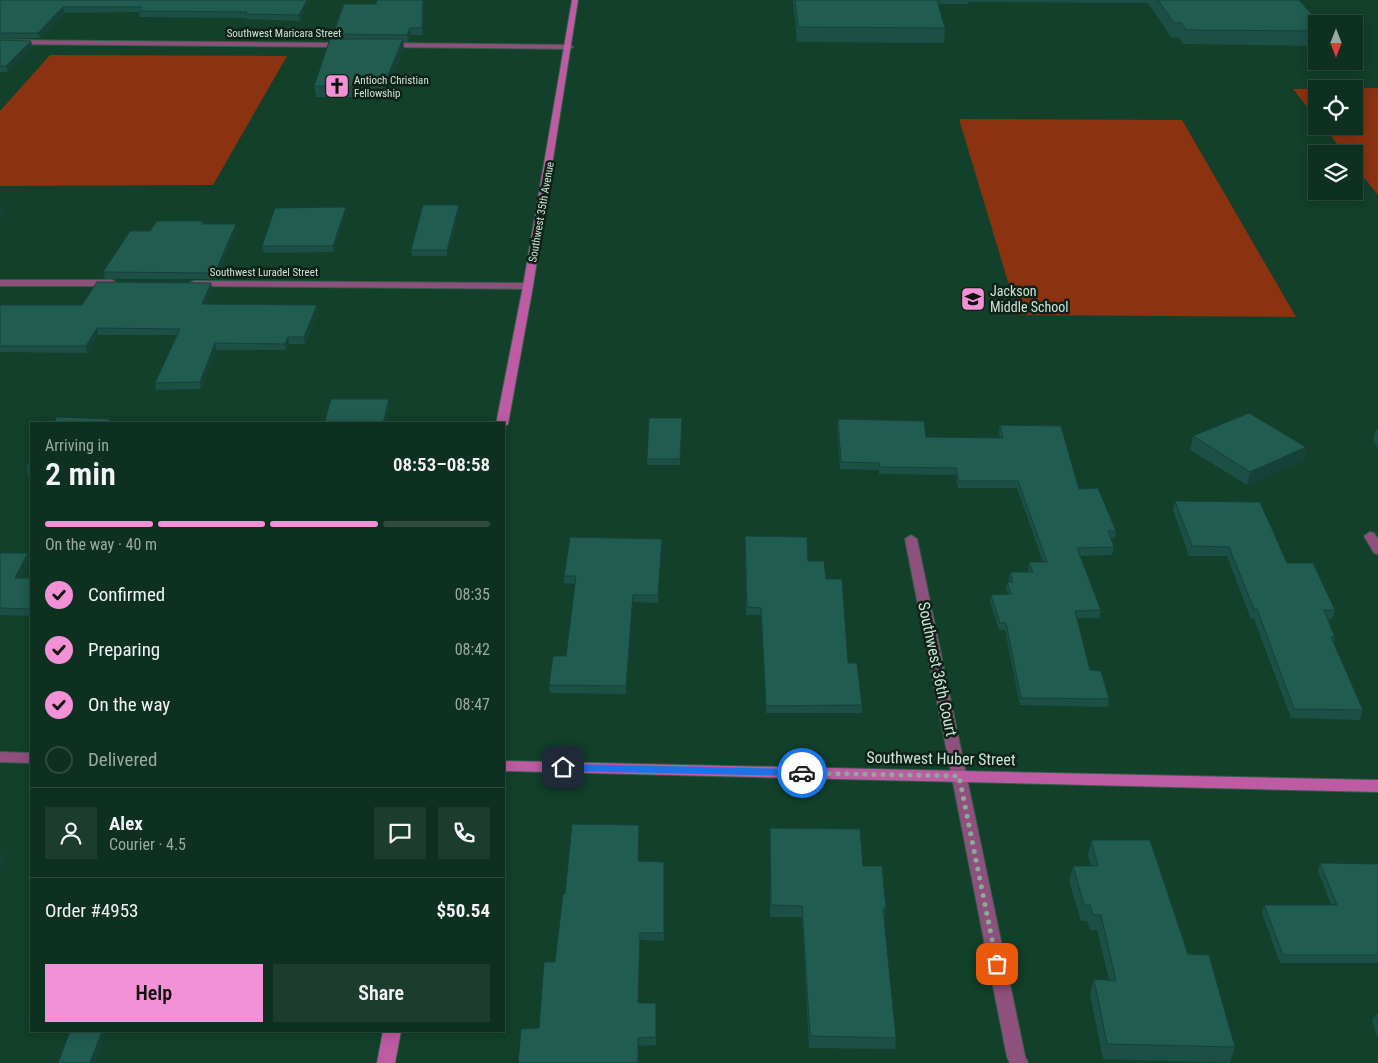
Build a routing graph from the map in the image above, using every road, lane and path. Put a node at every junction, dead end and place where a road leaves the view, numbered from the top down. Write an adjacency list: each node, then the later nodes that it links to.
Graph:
1 (576, 0): 5 (street, Southwest 35th Avenue)
2 (0, 42): 3 (street, Southwest Maricara Street)
3 (351, 45)
4 (381, 45): 5 (street)
5 (569, 47): 9 (street, Southwest 35th Avenue)
6 (0, 283): 7 (street)
7 (120, 283)
8 (180, 284): 9 (street, Southwest Luradel Street)
9 (528, 286): 10 (street, Southwest 35th Avenue)
10 (502, 422)
11 (1370, 536): 13 (street)
12 (911, 539): 17 (street, Southwest 36th Court)
13 (1378, 550)
14 (0, 758): 15 (street)
15 (30, 758)
16 (505, 766): 17 (street, Southwest Huber Street)
17 (959, 776): 18 (street, Southwest Huber Street); 21 (street, Southwest 36th Court)
18 (1378, 786)
19 (392, 1032): 20 (street)
20 (386, 1063)
21 (1019, 1063)

